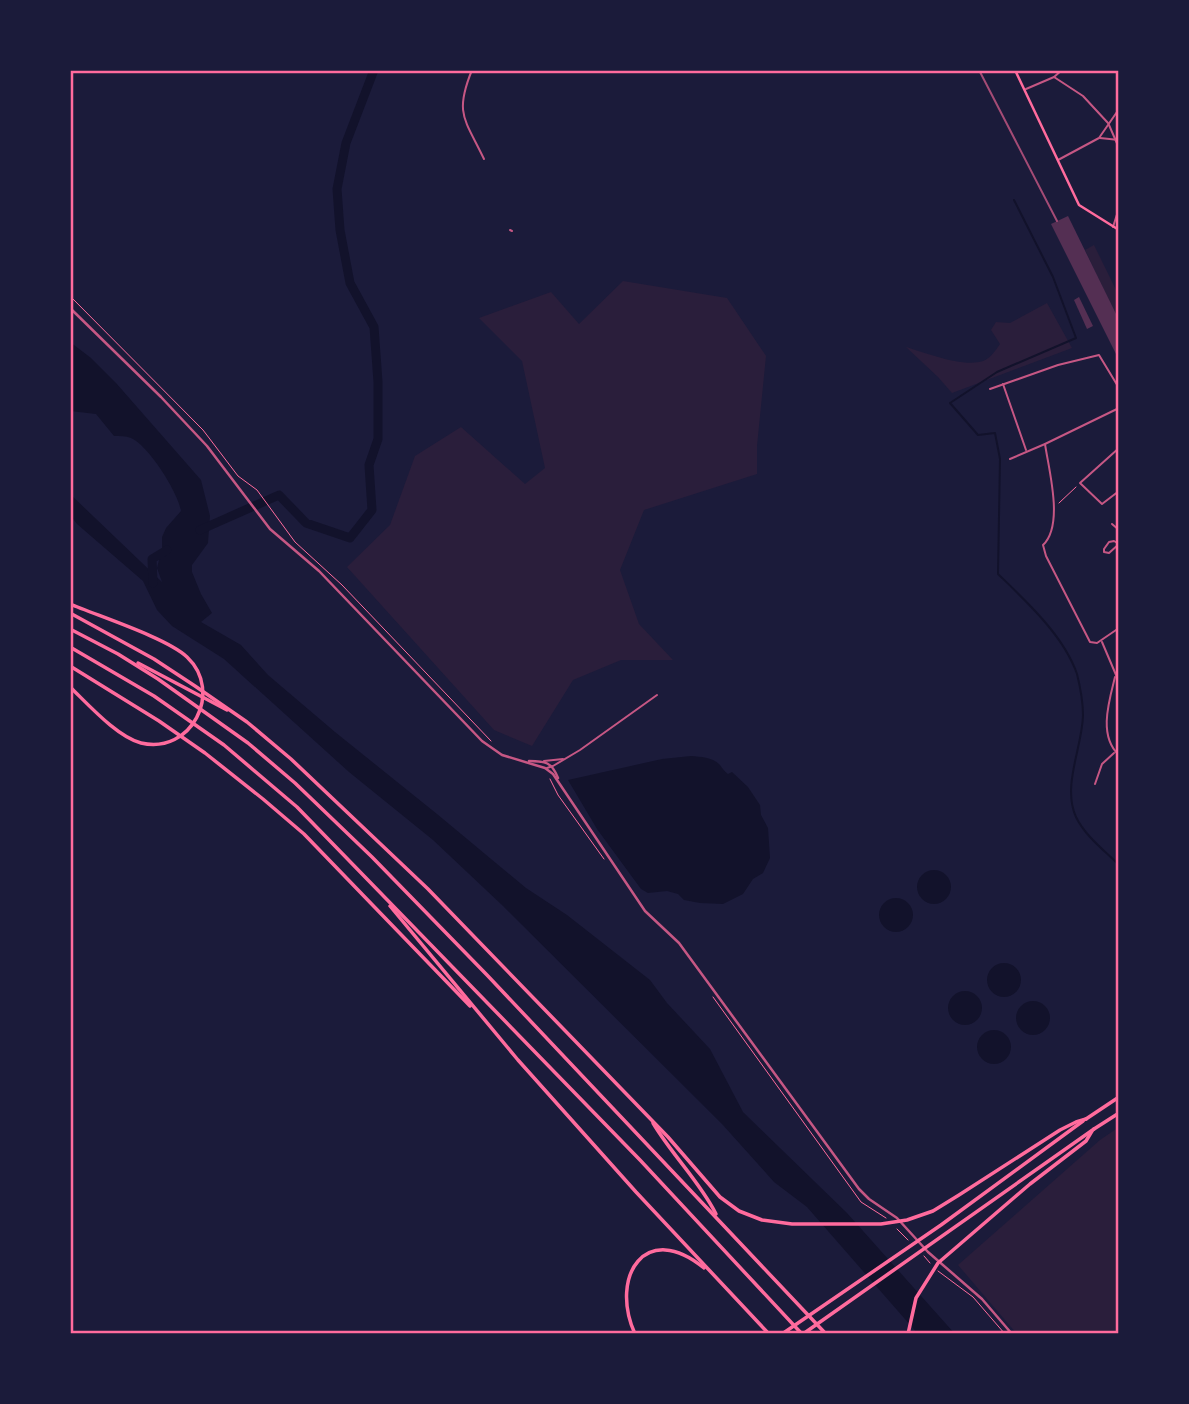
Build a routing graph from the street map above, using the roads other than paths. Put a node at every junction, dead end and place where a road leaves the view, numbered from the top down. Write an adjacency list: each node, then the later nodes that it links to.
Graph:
1 (472, 70): 11 (street)
2 (1015, 70): 5 (main road)
3 (1062, 70): 4 (street)
4 (1054, 77): 5 (street); 7 (street)
5 (1024, 90): 12 (main road)
6 (1119, 109): 7 (street)
7 (1108, 124): 8 (street); 9 (street)
8 (1099, 138): 9 (street); 12 (street)
9 (1118, 140): 10 (street)
10 (1119, 148)
11 (484, 159)
12 (1057, 160): 14 (main road)
13 (1119, 208): 14 (street)
14 (1113, 227): 15 (main road)
15 (1119, 230)
16 (70, 308): 44 (street)
17 (1003, 384): 18 (street); 19 (street); 23 (street)
18 (990, 388)
19 (1119, 388)
20 (1119, 408): 21 (street)
21 (1045, 444): 23 (street); 32 (street)
22 (1119, 448): 25 (street)
23 (1027, 451): 24 (street)
24 (1010, 458)
25 (1119, 491)
26 (1112, 524): 27 (street)
27 (1119, 530)
28 (70, 604): 38 (highway)
29 (70, 613): 40 (highway)
30 (1119, 628): 32 (street)
31 (70, 629): 34 (highway)
32 (1101, 641): 36 (street)
33 (70, 647): 50 (highway)
34 (118, 653): 40 (highway); 57 (highway)
35 (70, 666): 51 (highway)
36 (1115, 677): 37 (street); 41 (street)
37 (1119, 682)
38 (70, 687)
39 (657, 695): 43 (street)
40 (247, 722): 54 (highway)
41 (1115, 752): 42 (street); 49 (street)
42 (1119, 755)
43 (564, 759): 45 (street); 46 (street)
44 (525, 761): 45 (street); 47 (street)
45 (544, 761): 46 (street)
46 (553, 766): 47 (street); 48 (street)
47 (545, 768): 48 (street)
48 (558, 780): 65 (street)
49 (1095, 784)
50 (372, 884): 51 (highway); 62 (highway)
51 (489, 1025): 58 (highway)
52 (1119, 1097): 55 (highway)
53 (1119, 1113): 56 (highway)
54 (650, 1119): 55 (highway); 57 (highway)
55 (1086, 1119): 61 (highway)
56 (1094, 1129): 62 (highway); 64 (highway)
57 (719, 1221): 63 (highway)
58 (716, 1278): 59 (highway); 60 (highway)
59 (635, 1334)
60 (769, 1334)
61 (782, 1334)
62 (802, 1334)
63 (826, 1334)
64 (908, 1334)
65 (1012, 1334)

